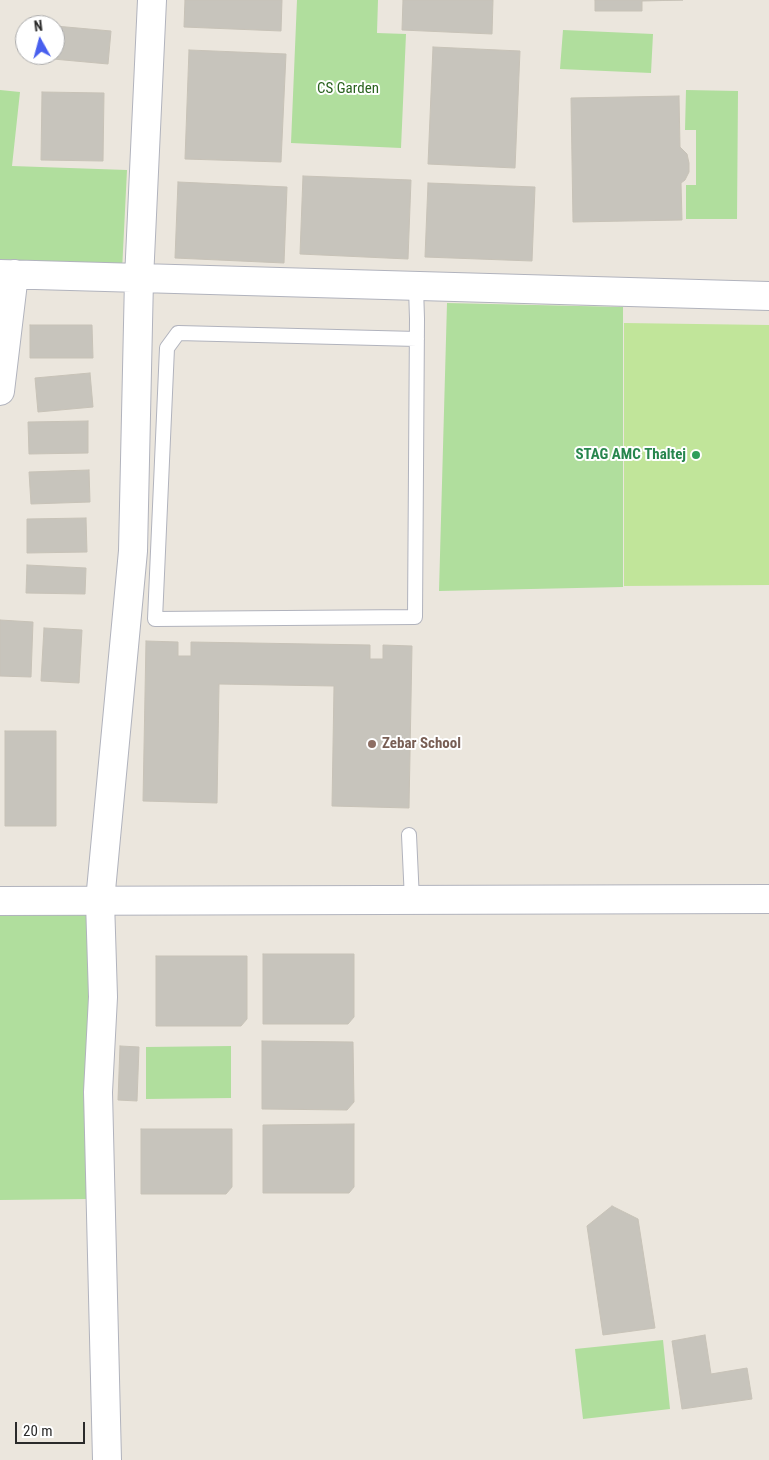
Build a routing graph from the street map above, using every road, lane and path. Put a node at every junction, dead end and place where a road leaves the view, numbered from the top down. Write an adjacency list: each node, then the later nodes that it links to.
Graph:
1 (152, 0): 3 (street)
2 (7, 274): 3 (street); 7 (street)
3 (139, 279): 4 (street); 12 (street)
4 (416, 287): 5 (street); 6 (lane)
5 (769, 296)
6 (417, 339): 6 (lane)
7 (0, 391)
8 (409, 835): 10 (lane)
9 (769, 899): 10 (street)
10 (412, 900): 12 (street)
11 (0, 901): 12 (street)
12 (100, 901): 13 (street)
13 (108, 1460)

